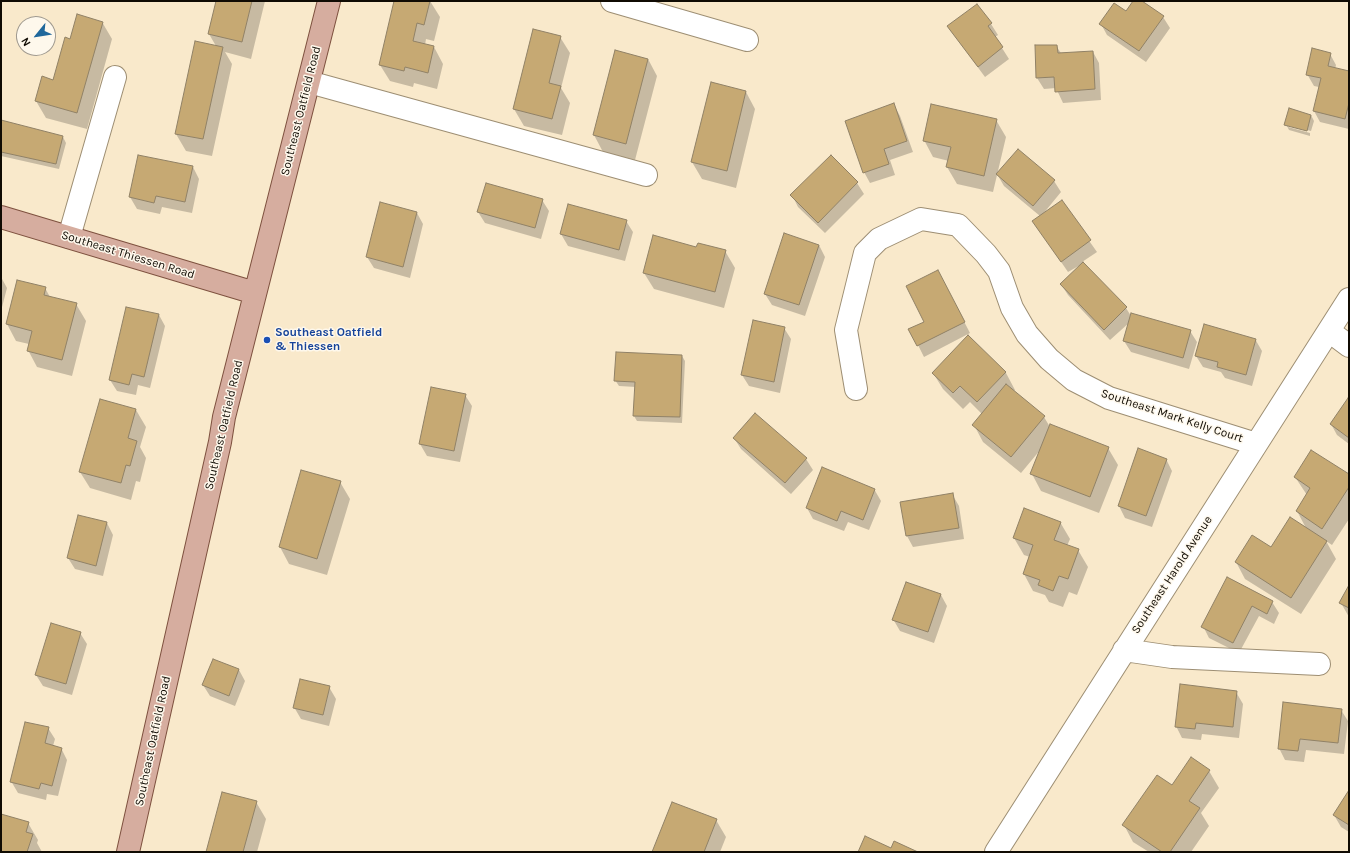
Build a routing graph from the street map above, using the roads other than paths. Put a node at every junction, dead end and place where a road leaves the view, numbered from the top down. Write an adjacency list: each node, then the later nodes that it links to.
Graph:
1 (329, 1): 5 (main road, Southeast Oatfield Road)
2 (612, 1): 3 (street)
3 (747, 40)
4 (115, 77): 8 (street)
5 (309, 82): 6 (street); 9 (main road, Southeast Oatfield Road)
6 (646, 175)
7 (1, 217): 8 (main road, Southeast Thiessen Road)
8 (69, 237): 9 (main road, Southeast Thiessen Road)
9 (256, 293): 17 (main road, Southeast Oatfield Road)
10 (1349, 299): 11 (street, Southeast Harold Avenue)
11 (1329, 331): 12 (street); 14 (street, Southeast Harold Avenue)
12 (1349, 346)
13 (856, 389): 14 (street, Southeast Mark Kelly Court)
14 (1256, 444): 15 (street, Southeast Harold Avenue)
15 (1124, 650): 16 (street); 18 (street, Southeast Harold Avenue)
16 (1319, 664)
17 (128, 852)
18 (996, 852)

